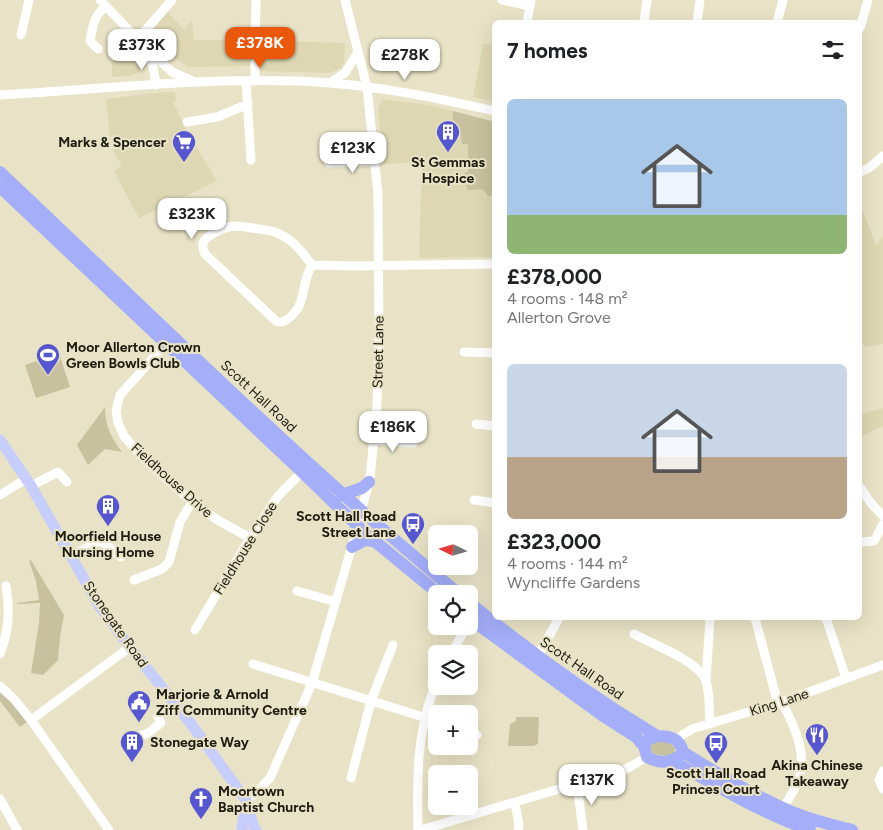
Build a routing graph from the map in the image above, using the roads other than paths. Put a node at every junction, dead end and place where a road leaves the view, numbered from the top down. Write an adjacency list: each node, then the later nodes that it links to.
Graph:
1 (29, 0): 17 (street)
2 (172, 0): 18 (street)
3 (256, 0): 22 (street)
4 (345, 0): 20 (street, Street Lane)
5 (502, 0): 11 (street)
6 (647, 0): 13 (street)
7 (700, 0): 14 (street)
8 (783, 0): 15 (street)
9 (868, 0): 16 (street)
10 (103, 3): 18 (street); 19 (street)
11 (530, 3): 12 (street)
12 (527, 20)
13 (644, 20)
14 (697, 20)
15 (778, 20)
16 (862, 21)
17 (21, 36)
18 (138, 39): 21 (street)
19 (98, 49)
20 (358, 52): 24 (street); 26 (street, Street Lane)
21 (149, 53): 23 (street); 25 (street)
22 (251, 81): 23 (street); 24 (street); 28 (street)
23 (196, 82): 25 (street)
24 (330, 83): 26 (street)
25 (156, 85): 27 (street)
26 (367, 87): 29 (street); 33 (street, Street Lane)
27 (0, 95)
28 (248, 104): 30 (street); 32 (street)
29 (492, 110)
30 (187, 122)
31 (883, 156): 35 (street)
32 (250, 160)
33 (376, 161): 34 (street); 40 (street, Street Lane)
34 (329, 163)
35 (862, 171)
36 (0, 172): 41 (highway, Scott Hall Road)
37 (0, 187): 41 (highway, Scott Hall Road)
38 (492, 264): 40 (street)
39 (312, 265): 39 (street); 40 (street)
40 (379, 266): 47 (street, Street Lane)
41 (170, 339): 49 (highway, Scott Hall Road); 54 (highway, Scott Hall Road); 57 (street, Fieldhouse Drive)
42 (464, 352): 43 (street)
43 (492, 353)
44 (476, 424): 45 (street)
45 (492, 426)
46 (0, 440): 52 (main road, Stonegate Road)
47 (374, 440): 48 (street); 51 (street, Street Lane)
48 (414, 442)
49 (302, 472): 62 (highway, Scott Hall Road); 63 (street, Fieldhouse Close)
50 (67, 482): 52 (street)
51 (369, 482): 54 (highway); 59 (street, Street Lane)
52 (28, 483): 55 (street); 67 (main road, Stonegate Road)
53 (862, 490): 60 (street)
54 (342, 494): 59 (highway, Scott Hall Road)
55 (0, 495)
56 (474, 500): 58 (street)
57 (192, 502): 63 (street, Fieldhouse Drive); 70 (street)
58 (492, 503)
59 (361, 512): 62 (street, Street Lane); 69 (highway); 72 (highway, Scott Hall Road)
60 (883, 516)
61 (883, 524): 65 (street)
62 (357, 526): 64 (highway, Scott Hall Road); 66 (street, Street Lane)
63 (250, 538): 83 (street, Fieldhouse Close)
64 (374, 541): 66 (highway); 69 (highway, Scott Hall Road)
65 (862, 542)
66 (352, 547): 76 (street, Street Lane)
67 (71, 557): 68 (street); 86 (main road, Stonegate Road)
68 (120, 557)
69 (418, 576): 71 (highway, Scott Hall Road)
70 (134, 580)
71 (428, 585)
72 (448, 585)
73 (6, 586): 75 (street)
74 (297, 592): 76 (street)
75 (4, 600): 87 (street)
76 (336, 602): 93 (street, Street Lane)
77 (478, 609): 88 (highway, Scott Hall Road)
78 (558, 620): 88 (street)
79 (710, 620): 92 (street)
80 (756, 620): 97 (street)
81 (827, 620): 91 (street)
82 (478, 628): 106 (highway, Scott Hall Road)
83 (195, 630)
84 (634, 634): 92 (street)
85 (393, 645): 96 (street)
86 (130, 647): 101 (street); 114 (main road, Stonegate Road)
87 (0, 654)
88 (538, 656): 104 (highway, Scott Hall Road)
89 (253, 664): 93 (street)
90 (883, 665): 91 (street, King Lane)
91 (846, 678): 97 (street, King Lane)
92 (706, 681): 102 (street)
93 (312, 683): 96 (street); 114 (street, Street Lane)
94 (0, 686): 101 (street)
95 (431, 695): 99 (street)
96 (370, 701): 99 (street); 110 (street)
97 (780, 703): 102 (street, King Lane); 116 (street)
98 (161, 713): 103 (street)
99 (425, 718): 100 (street); 121 (street)
100 (428, 719)
101 (31, 720): 118 (street)
102 (710, 724): 105 (street, King Lane)
103 (140, 736)
104 (657, 736): 105 (highway); 106 (highway)
105 (676, 739): 107 (highway)
106 (646, 752): 108 (highway); 111 (street)
107 (683, 752): 108 (highway); 116 (highway)
108 (672, 761): 116 (highway)
109 (883, 771): 112 (street)
110 (351, 778)
111 (577, 785): 115 (street); 123 (street)
112 (883, 789)
113 (0, 799): 117 (street)
114 (246, 800): 119 (main road); 120 (main road, Stonegate Road)
115 (515, 803): 121 (street); 122 (street)
116 (781, 813): 124 (highway); 125 (highway)
117 (16, 830)
118 (109, 830)
119 (242, 830)
120 (256, 830)
121 (419, 830)
122 (518, 830)
123 (583, 830)
124 (810, 830)
125 (852, 830)

